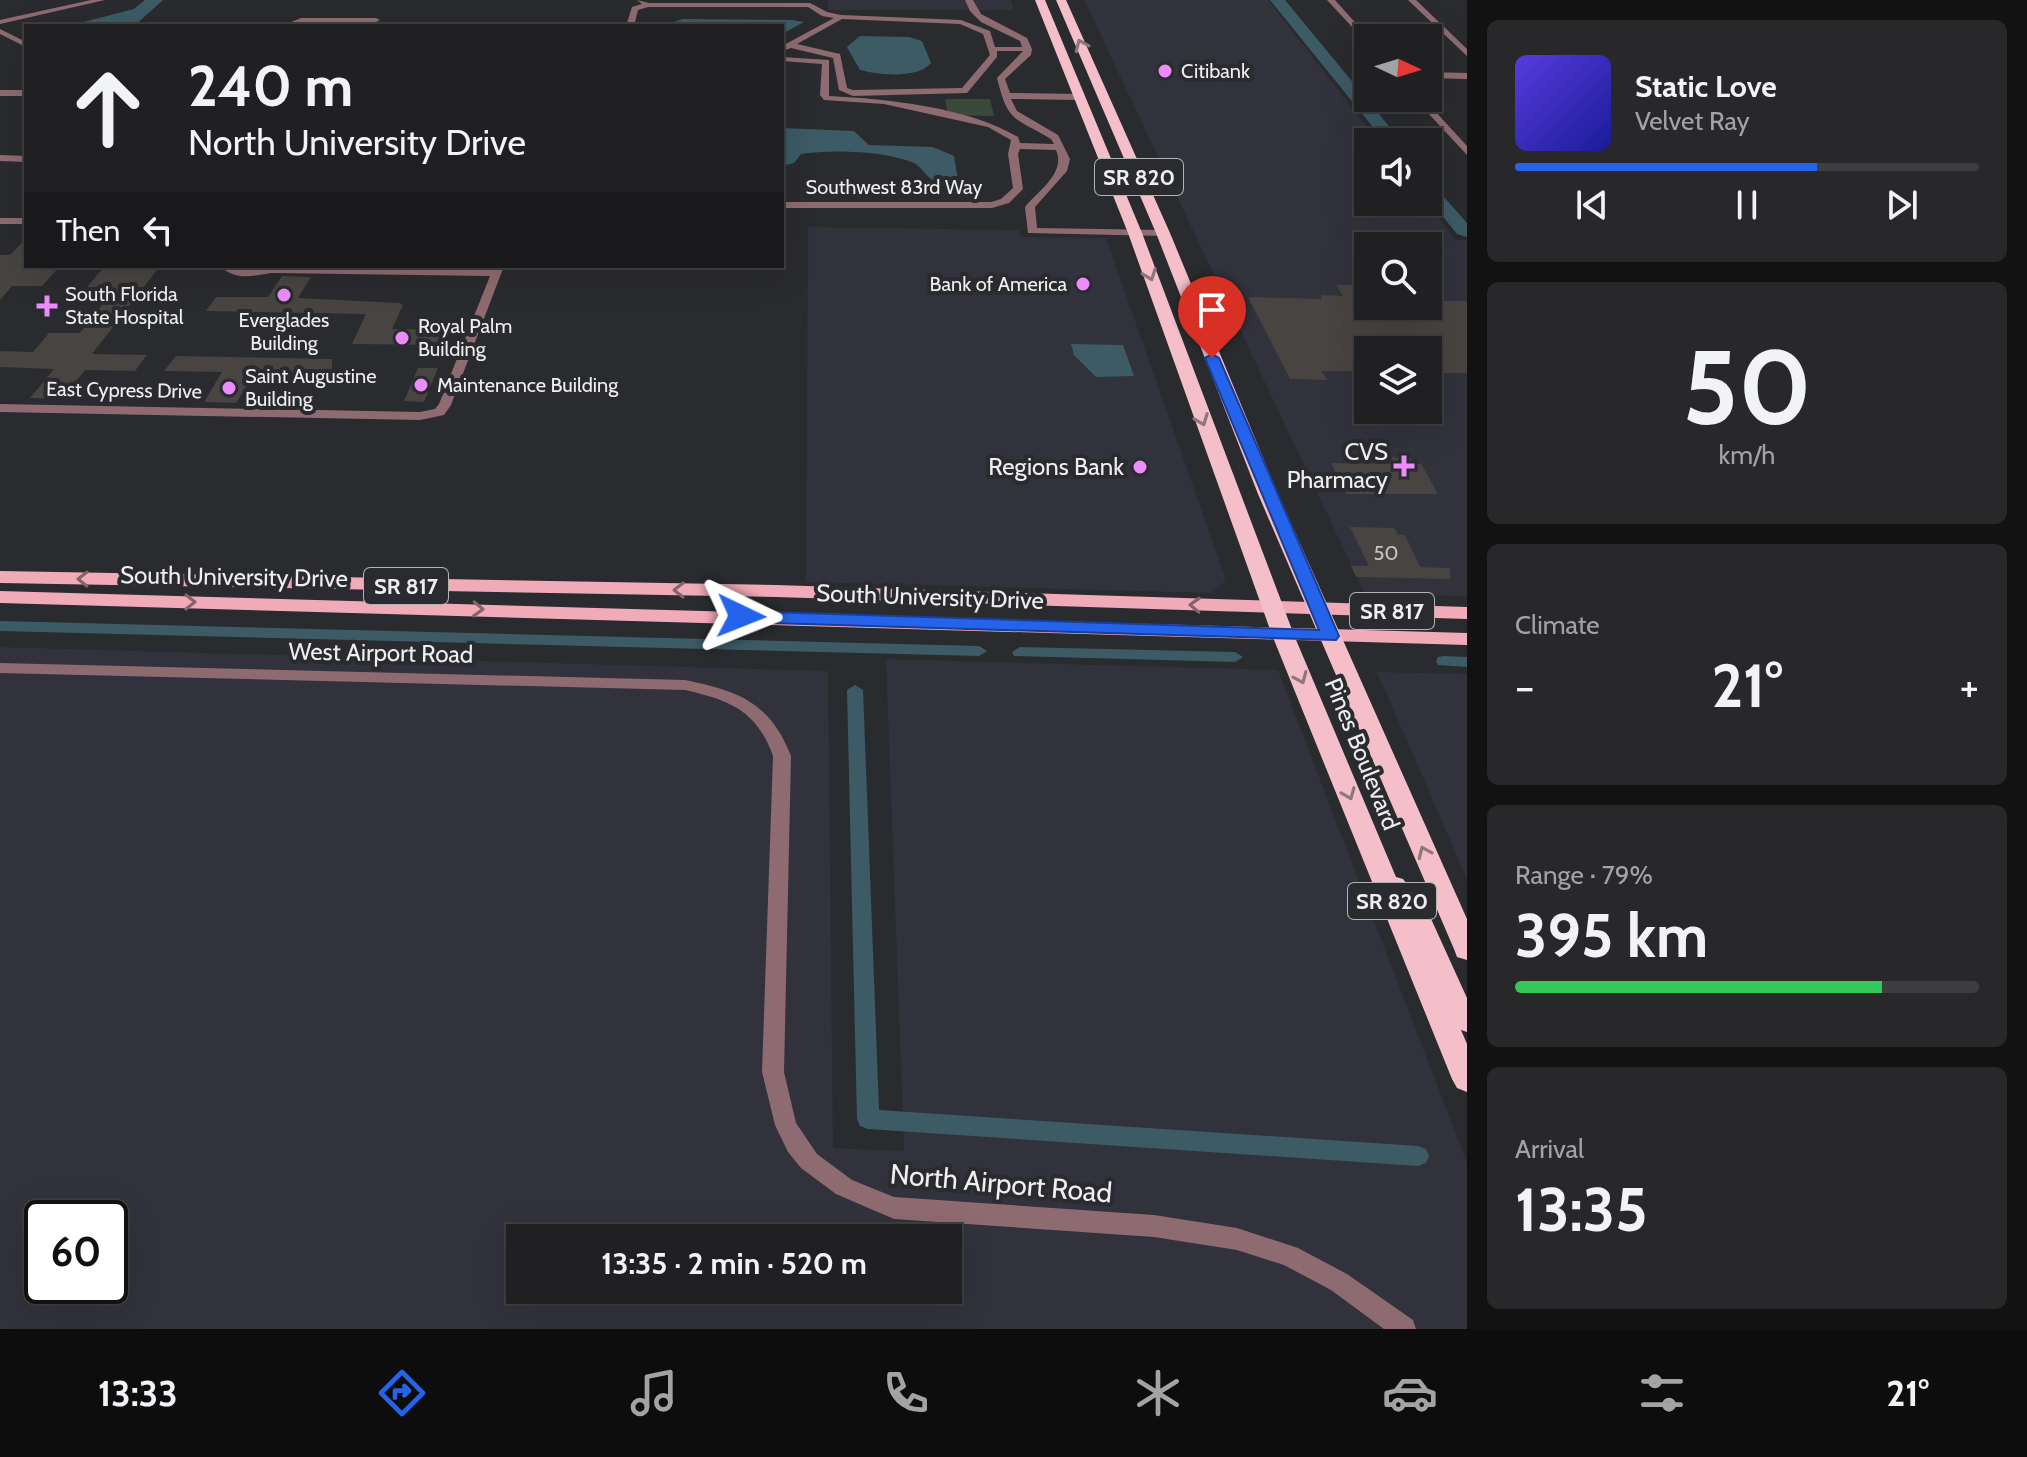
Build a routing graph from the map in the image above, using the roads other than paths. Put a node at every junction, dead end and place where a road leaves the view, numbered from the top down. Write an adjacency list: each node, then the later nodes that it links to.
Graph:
1 (101, 0): 10 (street)
2 (969, 0): 19 (street)
3 (1040, 0): 15 (highway, Pines Boulevard / SR 820)
4 (1061, 0): 24 (highway, Pines Boulevard / SR 820, one-way to 4)
5 (1331, 0): 13 (street)
6 (1412, 0): 20 (street)
7 (644, 3): 8 (street); 12 (street)
8 (841, 17): 17 (street); 18 (street)
9 (376, 20): 11 (street)
10 (0, 22)
11 (291, 24)
12 (631, 24)
13 (1354, 26)
14 (0, 31): 16 (street)
15 (1055, 39): 24 (highway); 28 (highway, Pines Boulevard / SR 820)
16 (24, 44)
17 (786, 47): 18 (street)
18 (992, 47): 19 (street)
19 (1027, 47): 27 (street)
20 (1467, 54)
21 (784, 59): 30 (street)
22 (1442, 75): 23 (street)
23 (1467, 76)
24 (1098, 84): 32 (highway, Pines Boulevard / SR 820)
25 (0, 93): 26 (street)
26 (24, 93)
27 (1005, 96): 28 (street); 31 (street)
28 (1077, 97): 32 (highway); 39 (highway, Pines Boulevard / SR 820)
29 (1431, 112): 33 (street)
30 (1016, 146): 31 (street); 36 (street, Southwest 83rd Way)
31 (1060, 147): 39 (street)
32 (1127, 151): 40 (highway, Pines Boulevard / SR 820)
33 (1467, 152)
34 (0, 158): 35 (street)
35 (24, 159)
36 (784, 205)
37 (0, 221): 38 (street)
38 (24, 221)
39 (1135, 233): 40 (street); 43 (highway, Pines Boulevard / SR 820, one-way to 43)
40 (1163, 233): 44 (highway, Pines Boulevard / SR 820)
41 (228, 268): 42 (street)
42 (498, 270): 46 (street, East Cypress Drive)
43 (1165, 318): 44 (highway); 45 (highway, Pines Boulevard / SR 820)
44 (1223, 387): 47 (highway, Pines Boulevard / SR 820)
45 (1190, 390): 47 (highway); 50 (highway, Pines Boulevard / SR 820, one-way to 50)
46 (0, 408)
47 (1236, 419): 51 (highway, Pines Boulevard / SR 820)
48 (0, 577): 50 (main road, South University Drive / SR 817, one-way to 48)
49 (0, 597): 53 (main road, South University Drive / SR 817, one-way to 53)
50 (1273, 608): 51 (main road, SR 817); 53 (highway, Pines Boulevard / SR 820)
51 (1317, 609): 52 (main road, SR 817); 54 (highway, Pines Boulevard / SR 820)
52 (1467, 613)
53 (1283, 635): 54 (main road, SR 817); 59 (highway, Pines Boulevard / SR 820, one-way to 59)
54 (1330, 636): 55 (main road, SR 817); 58 (highway, Pines Boulevard / SR 820, one-way to 54)
55 (1467, 639)
56 (0, 668): 57 (street, West Airport Road)
57 (755, 711): 61 (street, North Airport Road)
58 (1467, 949)
59 (1462, 1035): 60 (highway)
60 (1467, 1079)
61 (1404, 1329)

